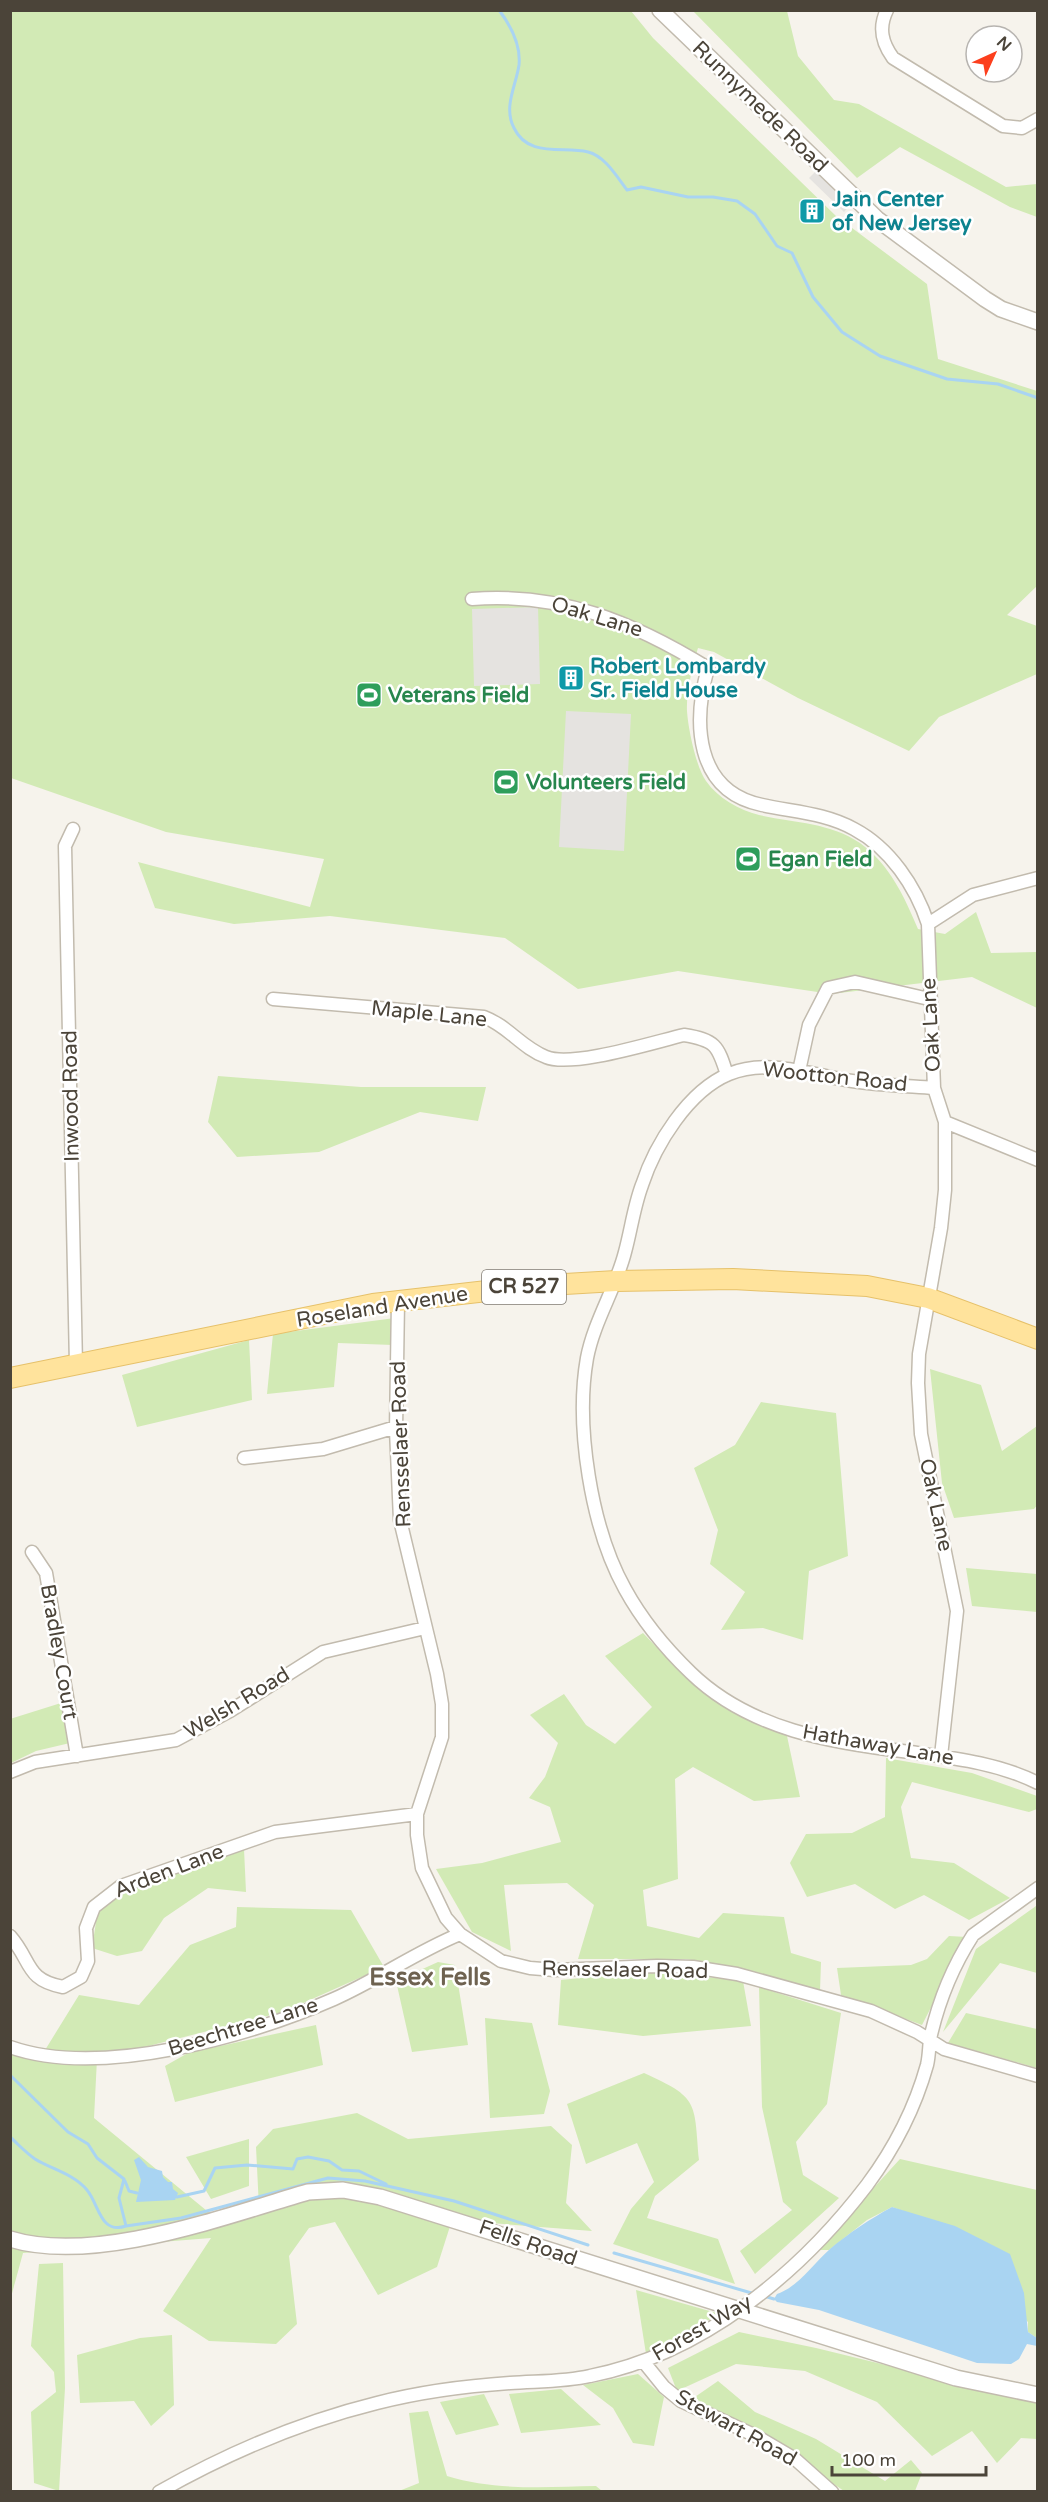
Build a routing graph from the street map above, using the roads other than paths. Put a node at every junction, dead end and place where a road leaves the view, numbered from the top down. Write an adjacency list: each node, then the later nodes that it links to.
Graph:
1 (660, 10): 4 (street, Runnymede Road)
2 (887, 10): 3 (street)
3 (1038, 119)
4 (1038, 322)
5 (472, 598): 8 (street, Oak Lane)
6 (72, 829): 20 (street, Inwood Road)
7 (1038, 878): 8 (street)
8 (928, 924): 10 (street, Oak Lane)
9 (273, 999): 12 (street, Maple Lane)
10 (928, 999): 11 (street); 13 (street, Oak Lane)
11 (800, 1071): 12 (street, Wootton Road); 13 (street, Wootton Road)
12 (727, 1075): 16 (street, Wootton Road)
13 (934, 1088): 14 (street, Oak Lane)
14 (945, 1122): 15 (street); 17 (street, Oak Lane)
15 (1038, 1160)
16 (616, 1281): 17 (main road, Roseland Avenue / CR 527); 18 (main road, Roseland Avenue / CR 527); 27 (street, Hathaway Lane)
17 (928, 1298): 19 (main road, Roseland Avenue / CR 527); 27 (street, Oak Lane)
18 (398, 1301): 20 (main road, Roseland Avenue / CR 527); 22 (street, Rensselaer Road)
19 (1038, 1339)
20 (76, 1365): 21 (main road, Roseland Avenue / CR 527)
21 (10, 1378)
22 (396, 1427): 23 (street); 25 (street, Rensselaer Road)
23 (244, 1458)
24 (32, 1552): 26 (street, Bradley Court)
25 (425, 1628): 26 (street, Welsh Road); 30 (street, Rensselaer Road)
26 (77, 1755): 28 (street, Welsh Road)
27 (941, 1756): 29 (street, Hathaway Lane)
28 (10, 1772)
29 (1038, 1783)
30 (417, 1814): 32 (street, Rensselaer Road); 33 (street, Arden Lane)
31 (1038, 1888): 34 (street, Forest Way)
32 (460, 1934): 34 (street, Rensselaer Road); 35 (street, Beechtree Lane)
33 (10, 1936)
34 (930, 2040): 36 (street, Rensselaer Road); 38 (street, Forest Way)
35 (10, 2047)
36 (1038, 2076)
37 (10, 2239): 38 (street, Fells Road)
38 (744, 2306): 39 (street, Forest Way); 40 (street, Fells Road)
39 (643, 2361): 41 (street, Forest Way); 42 (street, Stewart Road)
40 (1038, 2395)
41 (159, 2492)
42 (832, 2492)

